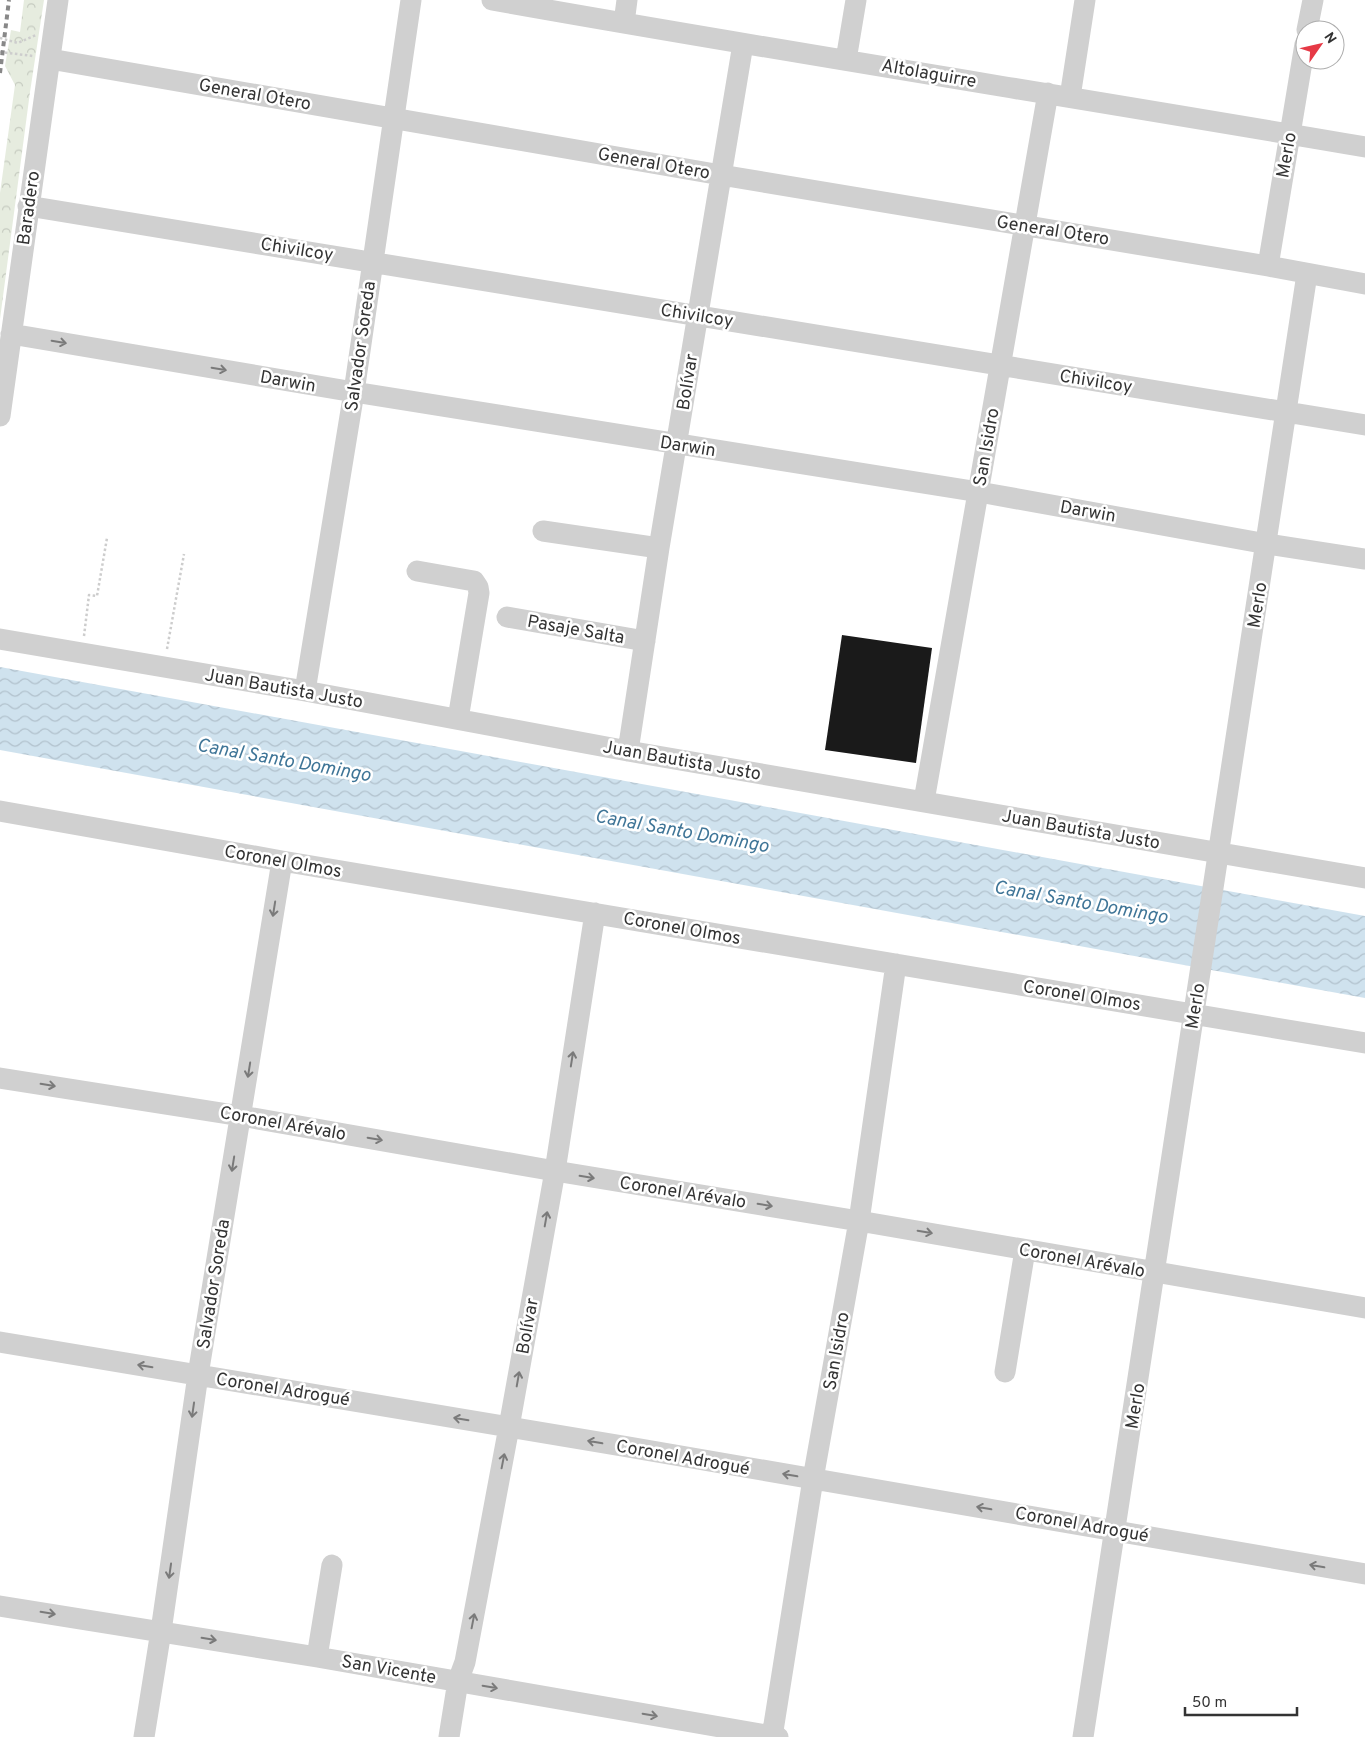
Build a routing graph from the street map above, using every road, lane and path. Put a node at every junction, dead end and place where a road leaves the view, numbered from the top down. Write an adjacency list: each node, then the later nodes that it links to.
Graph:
1 (58, 0): 14 (street, Baradero)
2 (411, 0): 19 (street, Salvador Soreda)
3 (492, 0): 9 (street, Altolaguirre)
4 (627, 0): 9 (street)
5 (856, 0): 15 (street)
6 (1085, 0): 18 (street)
7 (1313, 0): 8 (street)
8 (1310, 20)
9 (624, 23): 12 (street, Altolaguirre)
10 (38, 34): 11 (path)
11 (0, 38)
12 (743, 44): 15 (street, Altolaguirre); 22 (street, Bolívar)
13 (0, 52): 14 (path)
14 (50, 59): 19 (street, General Otero); 23 (street, Baradero)
15 (846, 60): 17 (street, Altolaguirre)
16 (1301, 70): 20 (street, Merlo)
17 (1048, 93): 18 (street, Altolaguirre); 24 (street, San Isidro)
18 (1070, 97): 20 (street, Altolaguirre)
19 (394, 118): 22 (street, General Otero); 25 (street, Salvador Soreda)
20 (1290, 134): 21 (street, Altolaguirre); 26 (street, Merlo)
21 (1365, 147)
22 (721, 174): 24 (street, General Otero); 29 (street, Bolívar)
23 (28, 206): 25 (street, Chivilcoy); 30 (street, Baradero)
24 (1026, 226): 26 (street, General Otero); 31 (street, San Isidro)
25 (373, 262): 29 (street, Chivilcoy); 32 (street, Salvador Soreda)
26 (1268, 266): 27 (street, General Otero)
27 (1307, 274): 28 (street); 33 (street, Merlo)
28 (1365, 284)
29 (698, 315): 31 (street, Chivilcoy); 36 (street, Bolívar)
30 (11, 334): 32 (street, Darwin, one-way to 32); 34 (street, Baradero)
31 (1000, 365): 33 (street, Chivilcoy); 37 (street, San Isidro)
32 (354, 392): 36 (street, Darwin); 50 (street, Salvador Soreda)
33 (1286, 412): 35 (street, Chivilcoy); 40 (street, Merlo)
34 (0, 416)
35 (1365, 425)
36 (676, 444): 37 (street, Darwin); 41 (street, Bolívar)
37 (979, 492): 40 (street, Darwin); 53 (street, San Isidro)
38 (543, 530): 41 (street)
39 (107, 538): 48 (path)
40 (1267, 544): 43 (street, Darwin); 56 (street, Merlo)
41 (659, 548): 47 (street, Bolívar)
42 (184, 554): 49 (path)
43 (1365, 559)
44 (417, 571): 51 (street)
45 (507, 616): 47 (street, Pasaje Salta)
46 (0, 639): 48 (street, Juan Bautista Justo)
47 (645, 640): 52 (street, Bolívar)
48 (82, 653): 49 (street, Juan Bautista Justo)
49 (164, 667): 50 (street, Juan Bautista Justo)
50 (306, 691): 51 (street, Juan Bautista Justo)
51 (458, 719): 52 (street, Juan Bautista Justo)
52 (628, 751): 53 (street, Juan Bautista Justo)
53 (924, 801): 56 (street, Juan Bautista Justo)
54 (0, 811): 55 (street, Coronel Olmos)
55 (282, 861): 58 (street, Coronel Olmos); 63 (street, Salvador Soreda, one-way to 63)
56 (1217, 863): 57 (street, Juan Bautista Justo); 60 (street, Merlo)
57 (1365, 878)
58 (595, 913): 59 (street, Coronel Olmos); 64 (street, Bolívar, one-way to 58)
59 (896, 964): 60 (street, Coronel Olmos); 65 (street, San Isidro)
60 (1194, 1013): 61 (street, Coronel Olmos); 67 (street, Merlo)
61 (1365, 1043)
62 (0, 1078): 63 (street, Coronel Arévalo, one-way to 63)
63 (241, 1116): 64 (street, Coronel Arévalo, one-way to 64); 71 (street, Salvador Soreda, one-way to 71)
64 (555, 1171): 65 (street, Coronel Arévalo, one-way to 65); 72 (street, Bolívar, one-way to 64)
65 (858, 1221): 66 (street, Coronel Arévalo, one-way to 66); 73 (street, San Isidro)
66 (1025, 1250): 67 (street, Coronel Arévalo); 70 (street)
67 (1155, 1272): 68 (street, Coronel Arévalo); 74 (street, Merlo)
68 (1365, 1308)
69 (0, 1342): 71 (street, Coronel Adrogué, one-way to 69)
70 (1005, 1372)
71 (198, 1375): 72 (street, Coronel Adrogué, one-way to 71); 78 (street, Salvador Soreda, one-way to 78)
72 (509, 1427): 73 (street, Coronel Adrogué, one-way to 72); 80 (street, Bolívar, one-way to 72)
73 (813, 1479): 74 (street, Coronel Adrogué, one-way to 73); 83 (street, San Isidro)
74 (1116, 1530): 76 (street, Coronel Adrogué, one-way to 74); 84 (street, Merlo)
75 (332, 1565): 79 (street)
76 (1365, 1574)
77 (0, 1606): 78 (street, San Vicente, one-way to 78)
78 (161, 1631): 79 (street, San Vicente, one-way to 79); 81 (street, Salvador Soreda)
79 (317, 1657): 80 (street, San Vicente)
80 (458, 1682): 82 (street, Bolívar); 83 (street, San Vicente, one-way to 83)
81 (144, 1737)
82 (449, 1737)
83 (774, 1737)
84 (1083, 1737)

